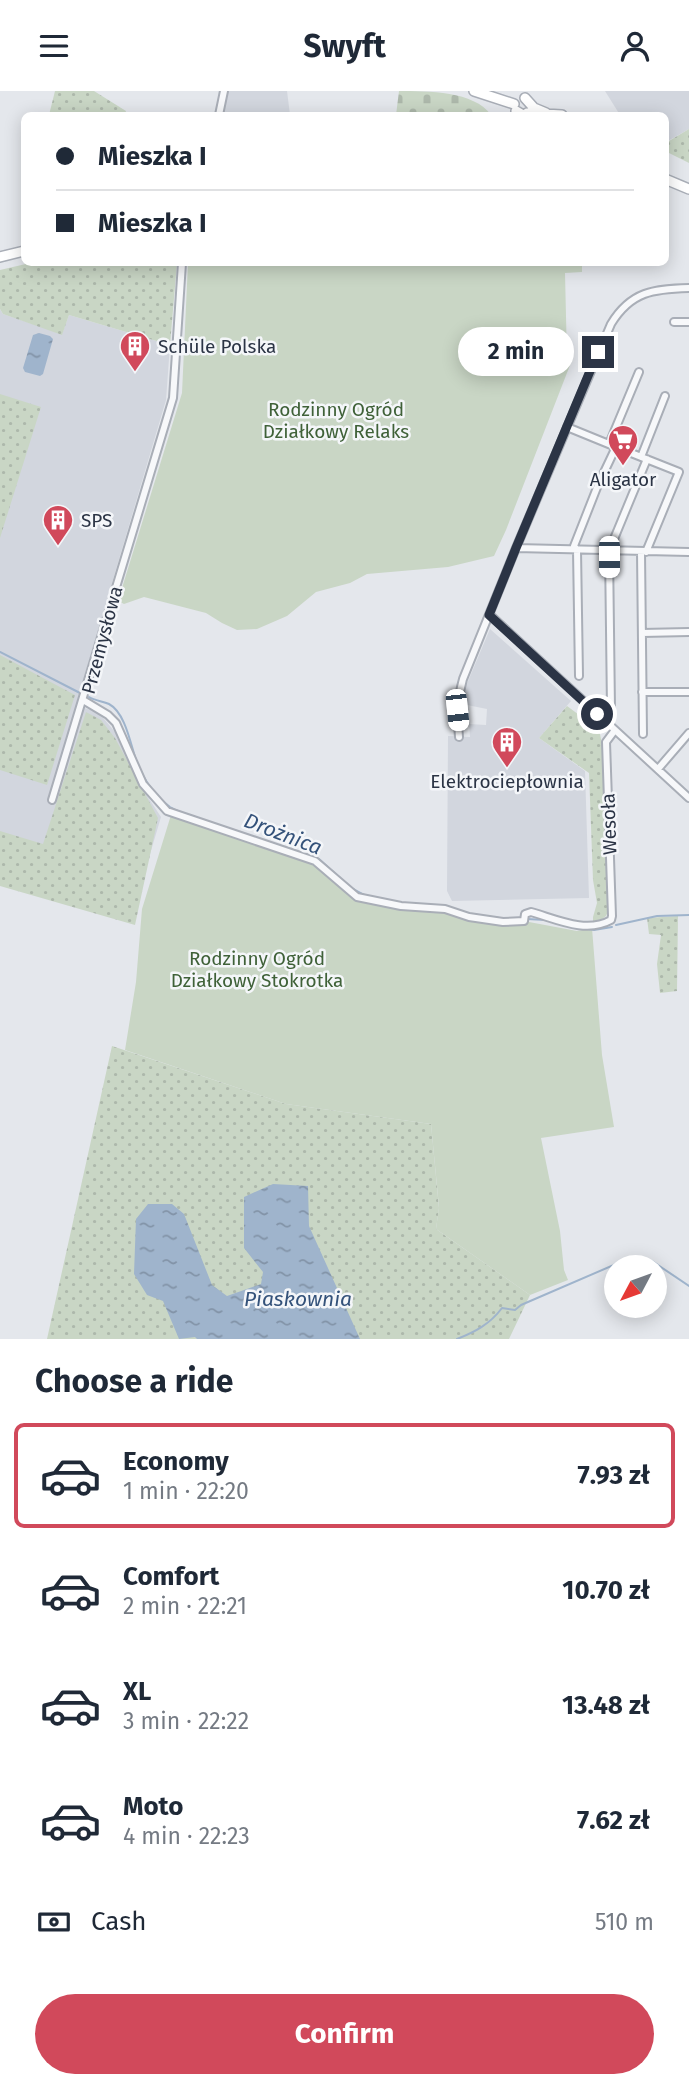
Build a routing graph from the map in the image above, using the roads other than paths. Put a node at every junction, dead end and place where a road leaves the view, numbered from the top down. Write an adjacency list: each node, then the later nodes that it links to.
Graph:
1 (224, 91): 4 (street)
2 (474, 91): 3 (street)
3 (522, 108)
4 (220, 112)
5 (669, 181): 6 (street)
6 (689, 189)
7 (21, 252): 8 (street)
8 (0, 257)
9 (182, 266): 29 (street, Przemysłowa)
10 (689, 288): 15 (street)
11 (674, 322): 12 (street)
12 (689, 322)
13 (639, 372): 16 (street)
14 (665, 396): 17 (street)
15 (567, 427): 16 (street); 18 (street)
16 (612, 445): 17 (street); 19 (street)
17 (644, 458): 20 (street); 21 (street)
18 (516, 548): 19 (street); 23 (street)
19 (577, 550): 20 (street); 26 (street)
20 (609, 551): 21 (street); 30 (street)
21 (644, 552): 22 (street); 25 (street)
22 (689, 552)
23 (489, 615): 31 (street); 34 (street)
24 (689, 632): 25 (street)
25 (642, 633): 27 (street)
26 (579, 676)
27 (642, 692): 28 (street); 33 (street)
28 (689, 692)
29 (83, 700): 37 (street); 38 (street, Przemysłowa)
30 (611, 709)
31 (615, 730): 35 (street); 38 (street, Wesoła)
32 (689, 733): 35 (street)
33 (643, 734)
34 (459, 737)
35 (658, 769): 36 (street)
36 (689, 798)
37 (52, 800)
38 (611, 920)

